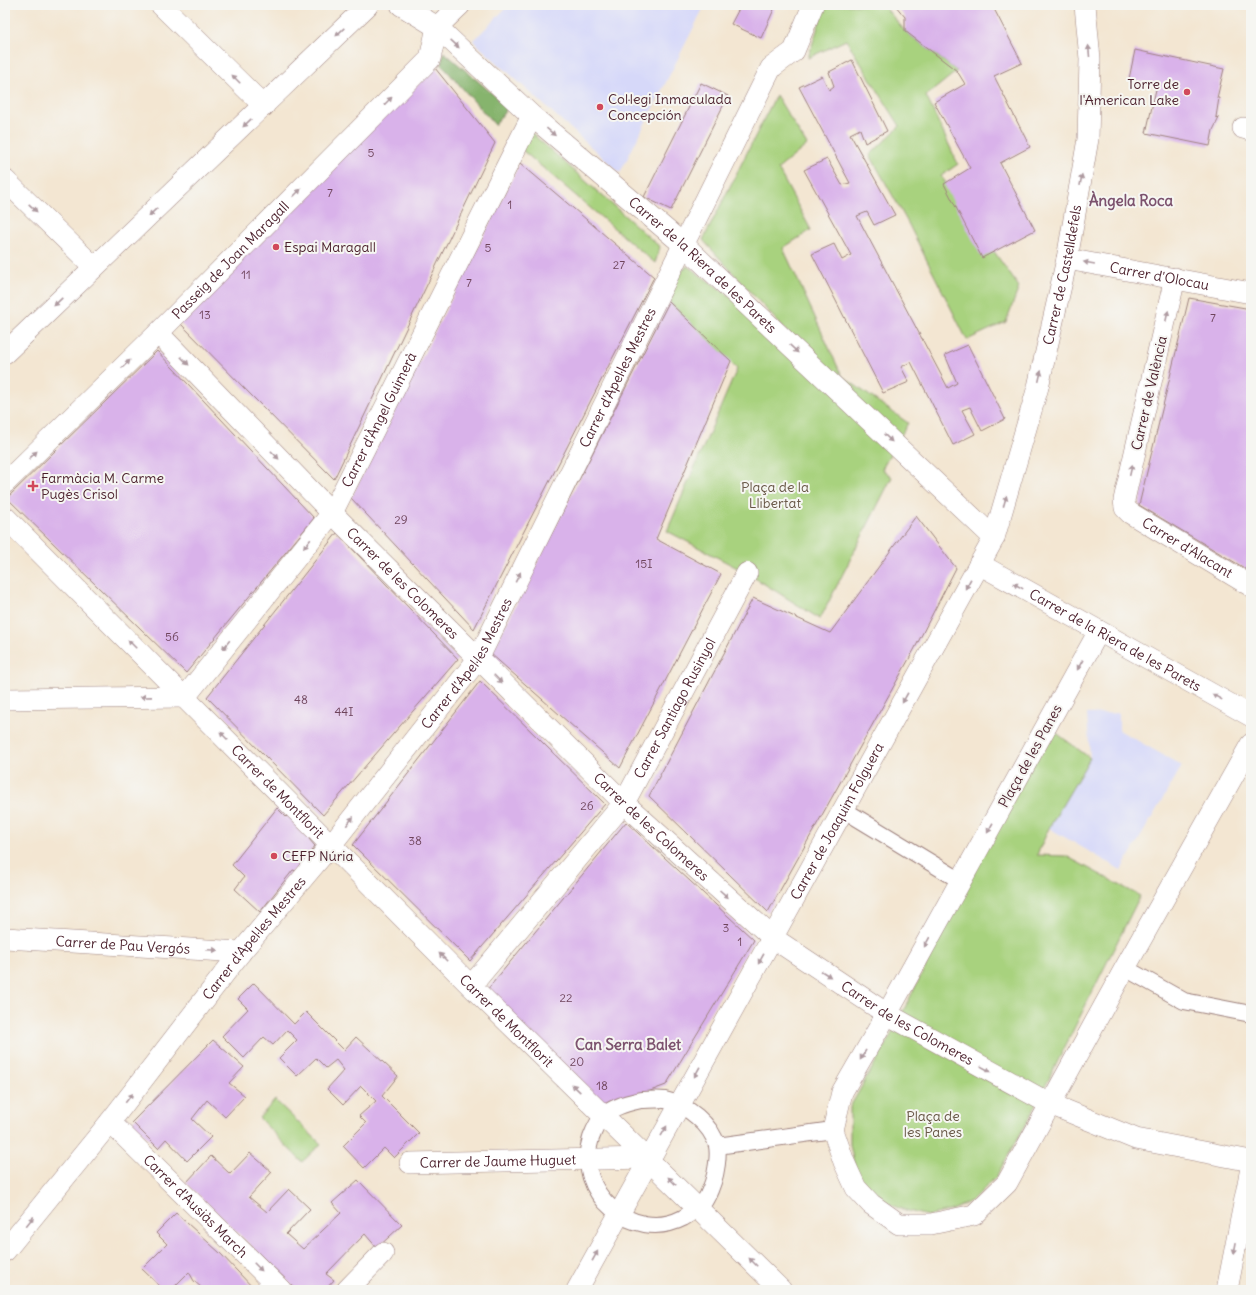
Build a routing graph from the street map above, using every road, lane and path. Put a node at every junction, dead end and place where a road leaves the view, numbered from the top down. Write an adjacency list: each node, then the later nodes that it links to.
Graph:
1 (161, 5): 8 (street, one-way to 1)
2 (368, 5): 8 (street, one-way to 8)
3 (401, 5): 7 (street, Carrer de la Riera de les Parets)
4 (460, 5): 7 (street)
5 (813, 5): 11 (street, Carrer d'Apel·les Mestres)
6 (1085, 5): 12 (street, Carrer de Castelldefels, one-way to 6)
7 (437, 27): 9 (street, Carrer de la Riera de les Parets, one-way to 9); 16 (street, Passeig de Joan Maragall, one-way to 7)
8 (264, 106): 13 (street, one-way to 13)
9 (532, 116): 11 (street, Carrer de la Riera de les Parets, one-way to 11); 20 (street, Carrer d'Àngel Guimerà)
10 (5, 180): 13 (street, one-way to 13)
11 (684, 245): 22 (street, Carrer de la Riera de les Parets, one-way to 22); 27 (street, Carrer d'Apel·les Mestres, one-way to 11)
12 (1068, 259): 14 (street, Carrer d'Olocau, one-way to 12); 22 (street, Carrer de Castelldefels, one-way to 12)
13 (94, 267): 17 (street, one-way to 17)
14 (1175, 278): 15 (street, Carrer d'Olocau); 19 (street, Carrer de València, one-way to 14)
15 (1251, 293)
16 (158, 333): 18 (street, Passeig de Joan Maragall, one-way to 16); 20 (street, Carrer de les Colomeres, one-way to 20)
17 (5, 353)
18 (5, 483)
19 (1125, 508): 25 (street, Carrer d'Alacant)
20 (332, 513): 27 (street, Carrer de les Colomeres); 28 (street, Carrer d'Àngel Guimerà, one-way to 28)
21 (5, 517): 28 (street, Carrer de Montflorit, one-way to 21)
22 (994, 538): 23 (street, Carrer de Joaquim Folguera)
23 (979, 564): 26 (street, Carrer de la Riera de les Parets, one-way to 23); 33 (street, Carrer de Joaquim Folguera, one-way to 33)
24 (747, 573): 32 (street, Carrer Santiago Rusinyol)
25 (1251, 586)
26 (1099, 631): 30 (street, Carrer de la Riera de les Parets, one-way to 26); 35 (street, Plaça de les Panes, one-way to 35)
27 (478, 659): 32 (street, Carrer de les Colomeres, one-way to 32); 34 (street, Carrer d'Apel·les Mestres, one-way to 27)
28 (185, 697): 29 (street, one-way to 29); 34 (street, Carrer de Montflorit, one-way to 28)
29 (5, 699)
30 (1251, 716)
31 (1251, 744): 39 (street)
32 (624, 803): 37 (street, Carrer de les Colomeres, one-way to 37); 40 (street, Carrer Santiago Rusinyol)
33 (844, 810): 35 (street); 37 (street, Carrer de Joaquim Folguera)
34 (331, 845): 38 (street, Carrer d'Apel·les Mestres); 40 (street, Carrer de Montflorit, one-way to 34)
35 (961, 881): 41 (street, Plaça de les Panes, one-way to 41)
36 (5, 938): 38 (street, Carrer de Pau Vergós, one-way to 38)
37 (773, 938): 41 (street, Carrer de les Colomeres, one-way to 41); 43 (street, Carrer de Joaquim Folguera, one-way to 43)
38 (241, 952): 46 (street, Carrer d'Apel·les Mestres, one-way to 38)
39 (1125, 968): 42 (street); 44 (street)
40 (472, 986): 45 (street, Carrer de Montflorit, one-way to 40)
41 (887, 1014): 44 (street, Carrer de les Colomeres, one-way to 44); 47 (street, Plaça de les Panes, one-way to 47)
42 (1251, 1014)
43 (679, 1104): 45 (street); 48 (street); 49 (street, Carrer de Joaquim Folguera, one-way to 43)
44 (1050, 1104): 47 (street); 51 (street, Carrer de les Colomeres)
45 (604, 1115): 49 (street, Carrer de Montflorit); 50 (street)
46 (110, 1122): 56 (street, Carrer d'Apel·les Mestres, one-way to 46); 58 (street, Carrer d'Ausiàs March, one-way to 58)
47 (833, 1130): 48 (street)
48 (717, 1146): 54 (street)
49 (649, 1158): 50 (street, Carrer de Jaume Huguet); 54 (street, Carrer de Montflorit, one-way to 49); 55 (street, Carrer de Joaquim Folguera)
50 (586, 1160): 52 (street, Carrer de Jaume Huguet); 55 (street)
51 (1251, 1162)
52 (410, 1163)
53 (1251, 1168): 62 (street, one-way to 62)
54 (700, 1209): 55 (street); 61 (street, one-way to 54)
55 (618, 1214): 60 (street, one-way to 55)
56 (5, 1251)
57 (383, 1253): 59 (street)
58 (281, 1290)
59 (347, 1290)
60 (577, 1290)
61 (781, 1290)
62 (1227, 1290)

